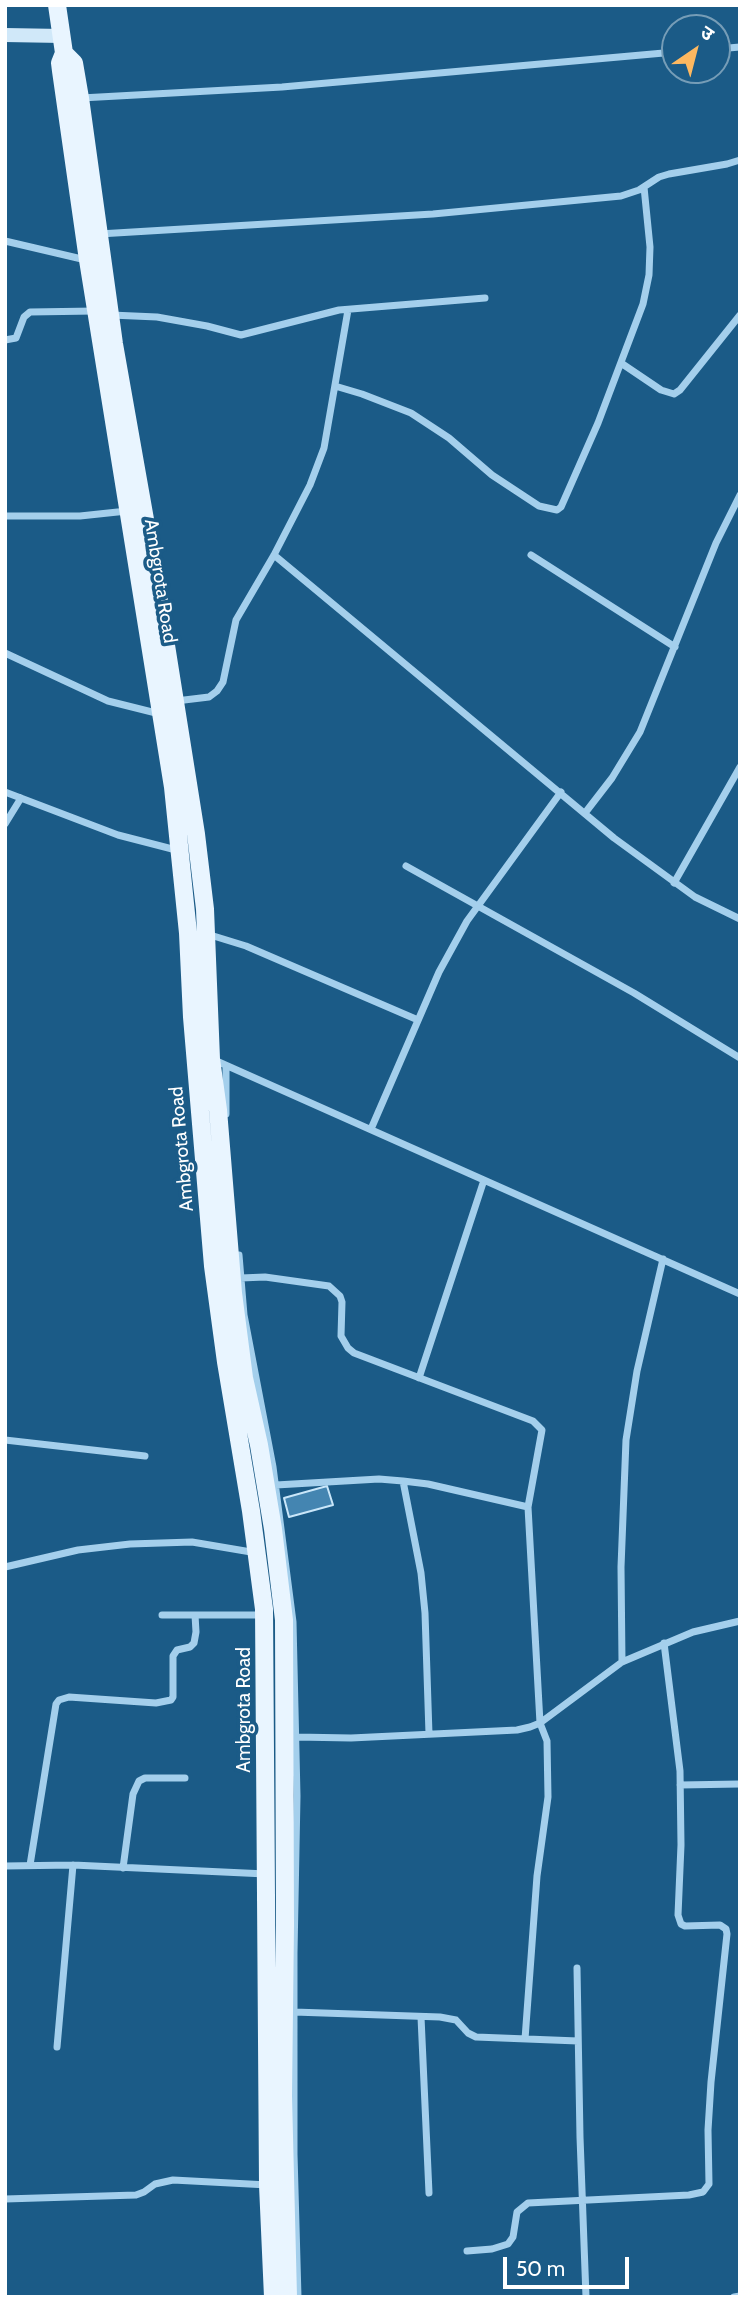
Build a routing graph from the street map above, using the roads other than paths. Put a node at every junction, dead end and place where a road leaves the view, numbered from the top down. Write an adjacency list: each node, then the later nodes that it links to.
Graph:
1 (57, 5): 3 (main road, Ambgrota Road)
2 (5, 35): 3 (street)
3 (63, 45): 5 (main road); 10 (main road, Ambgrota Road)
4 (661, 53): 5 (street)
5 (80, 98): 8 (main road)
6 (740, 160): 7 (street)
7 (643, 187): 8 (street); 16 (street)
8 (98, 234): 13 (main road)
9 (5, 241): 10 (street)
10 (88, 260): 13 (main road, Ambgrota Road)
11 (485, 298): 12 (street)
12 (348, 310): 13 (street); 17 (street)
13 (103, 313): 15 (street); 19 (main road, Ambgrota Road); 25 (main road)
14 (740, 315): 16 (street)
15 (5, 340)
16 (621, 363): 17 (street)
17 (335, 386): 21 (street)
18 (740, 495): 23 (street)
19 (127, 511): 20 (street); 26 (main road, Ambgrota Road)
20 (5, 516)
21 (274, 555): 25 (street); 29 (street)
22 (531, 555): 23 (street)
23 (675, 647): 31 (street)
24 (5, 653): 26 (street)
25 (175, 701): 38 (main road)
26 (162, 715): 33 (main road, Ambgrota Road)
27 (740, 767): 35 (street)
28 (5, 792): 30 (street)
29 (561, 792): 31 (street); 36 (street)
30 (21, 798): 32 (street); 33 (street)
31 (585, 813): 35 (street)
32 (5, 824)
33 (181, 851): 53 (main road, Ambgrota Road)
34 (406, 866): 36 (street)
35 (674, 883): 37 (street)
36 (477, 905): 39 (street); 40 (street)
37 (740, 919)
38 (206, 934): 39 (street); 41 (main road)
39 (418, 1020): 42 (street)
40 (740, 1058)
41 (219, 1062): 42 (street); 45 (street); 85 (main road)
42 (371, 1129): 43 (street)
43 (484, 1180): 44 (street); 47 (street)
44 (663, 1259): 46 (street); 60 (street)
45 (241, 1278): 47 (street); 51 (street)
46 (740, 1294)
47 (419, 1378): 52 (street)
48 (5, 1440): 49 (street)
49 (145, 1456)
50 (403, 1481): 51 (street); 52 (street); 62 (street)
51 (276, 1485): 63 (street)
52 (528, 1507): 61 (street)
53 (257, 1553): 54 (street); 57 (main road, Ambgrota Road)
54 (5, 1567)
55 (162, 1615): 56 (street)
56 (195, 1615): 57 (street); 67 (street)
57 (264, 1615): 71 (main road, Ambgrota Road)
58 (740, 1621): 59 (street)
59 (664, 1643): 60 (street); 65 (street)
60 (622, 1661): 61 (street)
61 (540, 1723): 62 (street); 75 (street)
62 (429, 1734): 63 (street)
63 (296, 1737): 73 (street)
64 (185, 1778): 70 (street)
65 (680, 1784): 66 (street); 81 (street)
66 (740, 1784)
67 (30, 1865): 68 (street); 69 (street)
68 (73, 1865): 70 (street); 77 (street)
69 (5, 1866)
70 (123, 1868): 71 (street)
71 (266, 1874): 78 (main road, Ambgrota Road)
72 (577, 1968): 76 (street)
73 (294, 2012): 74 (street); 86 (street)
74 (422, 2017): 75 (street); 79 (street)
75 (526, 2039): 76 (street)
76 (578, 2041): 81 (street)
77 (57, 2047)
78 (268, 2185): 80 (street); 84 (main road, Ambgrota Road)
79 (429, 2193)
80 (5, 2199)
81 (583, 2200): 82 (street); 87 (street)
82 (467, 2251)
83 (740, 2296): 88 (street)
84 (273, 2297)
85 (288, 2297)
86 (298, 2297)
87 (586, 2297)
88 (734, 2297)

